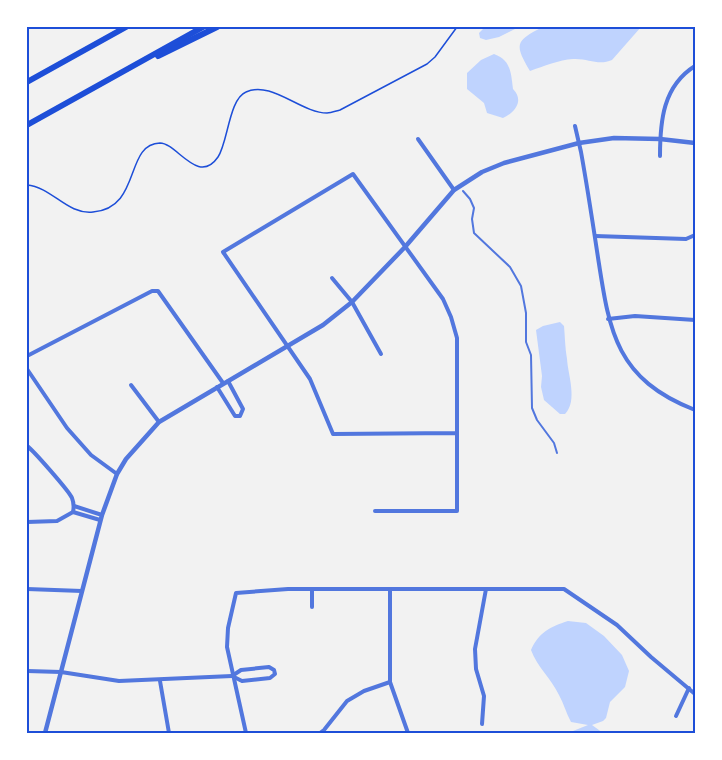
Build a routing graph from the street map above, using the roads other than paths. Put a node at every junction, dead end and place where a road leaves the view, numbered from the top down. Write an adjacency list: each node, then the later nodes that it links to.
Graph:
1 (117, 27): 5 (highway)
2 (126, 27): 5 (highway)
3 (203, 27): 7 (highway)
4 (217, 27): 7 (highway)
5 (109, 36): 8 (highway)
6 (695, 66): 11 (street)
7 (116, 75): 9 (highway)
8 (27, 82)
9 (27, 125)
10 (575, 126): 13 (street)
11 (660, 139): 13 (street); 14 (street); 15 (street)
12 (418, 140): 16 (street)
13 (579, 143): 16 (street); 19 (street)
14 (695, 143)
15 (660, 156)
16 (454, 190): 20 (street)
17 (463, 191): 36 (street)
18 (695, 235): 19 (street)
19 (595, 236): 23 (street)
20 (405, 247): 22 (street); 25 (street); 34 (street)
21 (332, 278): 22 (street)
22 (352, 302): 25 (street); 26 (street)
23 (608, 319): 24 (street); 32 (street)
24 (695, 320)
25 (288, 346): 29 (street); 34 (street)
26 (381, 354)
27 (27, 357): 29 (street)
28 (27, 369): 37 (street)
29 (225, 382): 31 (street); 31 (street)
30 (131, 385): 33 (street)
31 (217, 387): 33 (street)
32 (695, 410)
33 (159, 422): 37 (street)
34 (456, 433): 39 (street)
35 (27, 446): 38 (street)
36 (557, 453)
37 (117, 474): 41 (street)
38 (74, 506): 40 (street); 41 (street)
39 (375, 511)
40 (73, 512): 41 (street); 42 (street)
41 (101, 517): 47 (street)
42 (27, 522)
43 (27, 589): 47 (street)
44 (312, 590): 45 (street); 48 (street); 51 (street)
45 (390, 590): 46 (street); 53 (street)
46 (486, 590): 54 (street); 57 (street)
47 (83, 591): 50 (street)
48 (312, 607)
49 (27, 671): 50 (street)
50 (61, 672): 52 (street); 59 (street)
51 (232, 676): 51 (street); 52 (street); 61 (street)
52 (160, 681): 60 (street)
53 (390, 682): 58 (street); 62 (street)
54 (689, 688): 55 (street); 56 (street)
55 (695, 694)
56 (676, 716)
57 (482, 724)
58 (324, 732)
59 (45, 733)
60 (169, 733)
61 (246, 733)
62 (408, 733)

